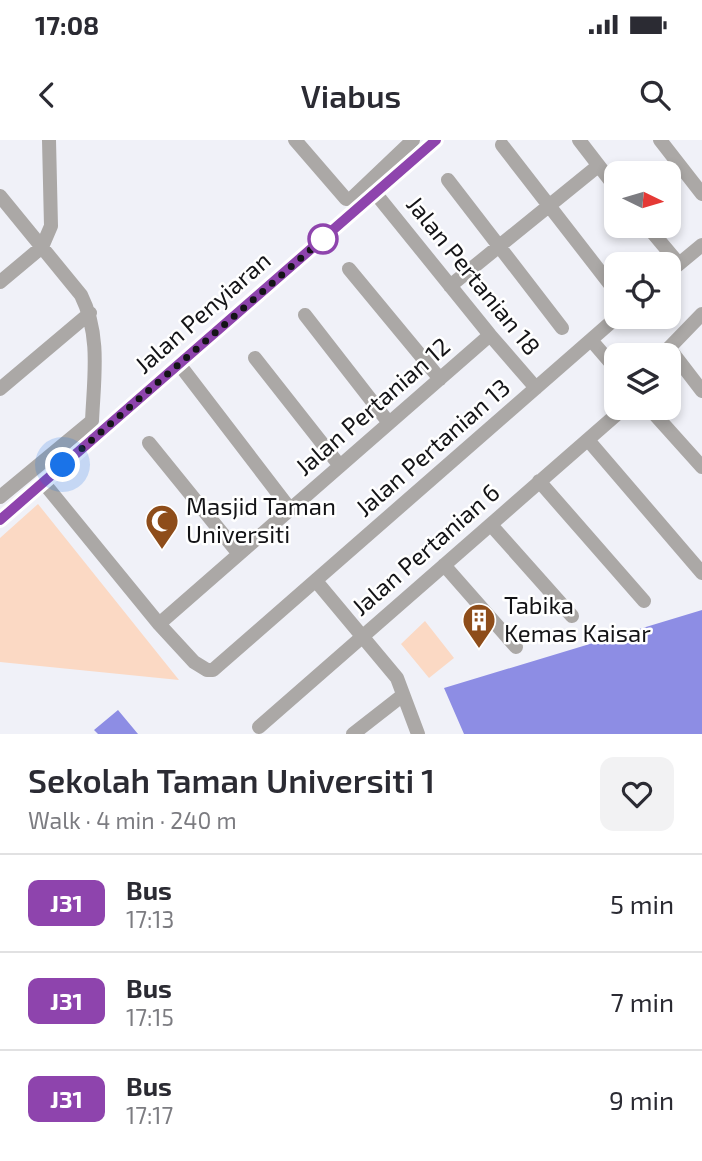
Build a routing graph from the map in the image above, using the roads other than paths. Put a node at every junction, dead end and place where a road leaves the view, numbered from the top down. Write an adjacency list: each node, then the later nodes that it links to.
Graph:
1 (49, 140): 17 (street)
2 (295, 140): 3 (street)
3 (413, 140)
4 (436, 140): 11 (street, Jalan Penyiaran)
5 (579, 140): 8 (street)
6 (660, 140): 12 (street)
7 (502, 145): 14 (street)
8 (598, 166): 9 (street); 14 (street)
9 (604, 173)
10 (448, 180): 16 (street)
11 (376, 194): 22 (street, Jalan Pertanian 18); 32 (street, Jalan Penyiaran)
12 (702, 194)
13 (0, 196): 17 (street)
14 (550, 205): 16 (street); 20 (street)
15 (702, 245): 18 (street)
16 (500, 246): 22 (street); 26 (street)
17 (42, 247): 21 (street); 23 (street)
18 (681, 263)
19 (349, 269): 33 (street)
20 (604, 276)
21 (0, 282)
22 (450, 286): 28 (street, Jalan Pertanian 18)
23 (90, 313): 35 (street); 46 (street)
24 (702, 314): 36 (street)
25 (305, 315): 39 (street)
26 (562, 328)
27 (604, 328): 29 (street, Jalan Pertanian 13)
28 (490, 335): 33 (street, Jalan Pertanian 12); 34 (street, Jalan Pertanian 18)
29 (591, 340): 30 (street); 34 (street, Jalan Pertanian 13)
30 (604, 355)
31 (255, 358): 42 (street)
32 (179, 364): 45 (street, Jalan Penyiaran); 47 (street)
33 (440, 379): 39 (street, Jalan Pertanian 12)
34 (536, 387): 53 (street, Jalan Pertanian 13)
35 (0, 389)
36 (702, 391)
37 (610, 420): 40 (street, Jalan Pertanian 6)
38 (660, 420): 43 (street)
39 (389, 423): 42 (street, Jalan Pertanian 12)
40 (588, 440): 44 (street, Jalan Pertanian 6); 52 (street)
41 (149, 443): 50 (street)
42 (340, 466): 47 (street, Jalan Pertanian 12)
43 (702, 467)
44 (539, 481): 49 (street, Jalan Pertanian 6); 54 (street)
45 (43, 482): 48 (street, Jalan Penyiaran); 56 (street, Jalan Pertanian 13)
46 (0, 497)
47 (290, 509): 50 (street, Jalan Pertanian 12)
48 (0, 520)
49 (491, 526): 51 (street, Jalan Pertanian 6); 55 (street)
50 (239, 554): 56 (street, Jalan Pertanian 12)
51 (444, 565): 57 (street, Jalan Pertanian 6); 58 (street)
52 (702, 573)
53 (316, 581): 56 (street, Jalan Pertanian 13); 57 (street)
54 (644, 601)
55 (572, 616)
56 (159, 624)
57 (362, 635): 59 (street); 60 (street, Jalan Pertanian 6)
58 (516, 647)
59 (403, 695): 61 (street); 62 (street)
60 (259, 727)
61 (353, 734)
62 (418, 734)

